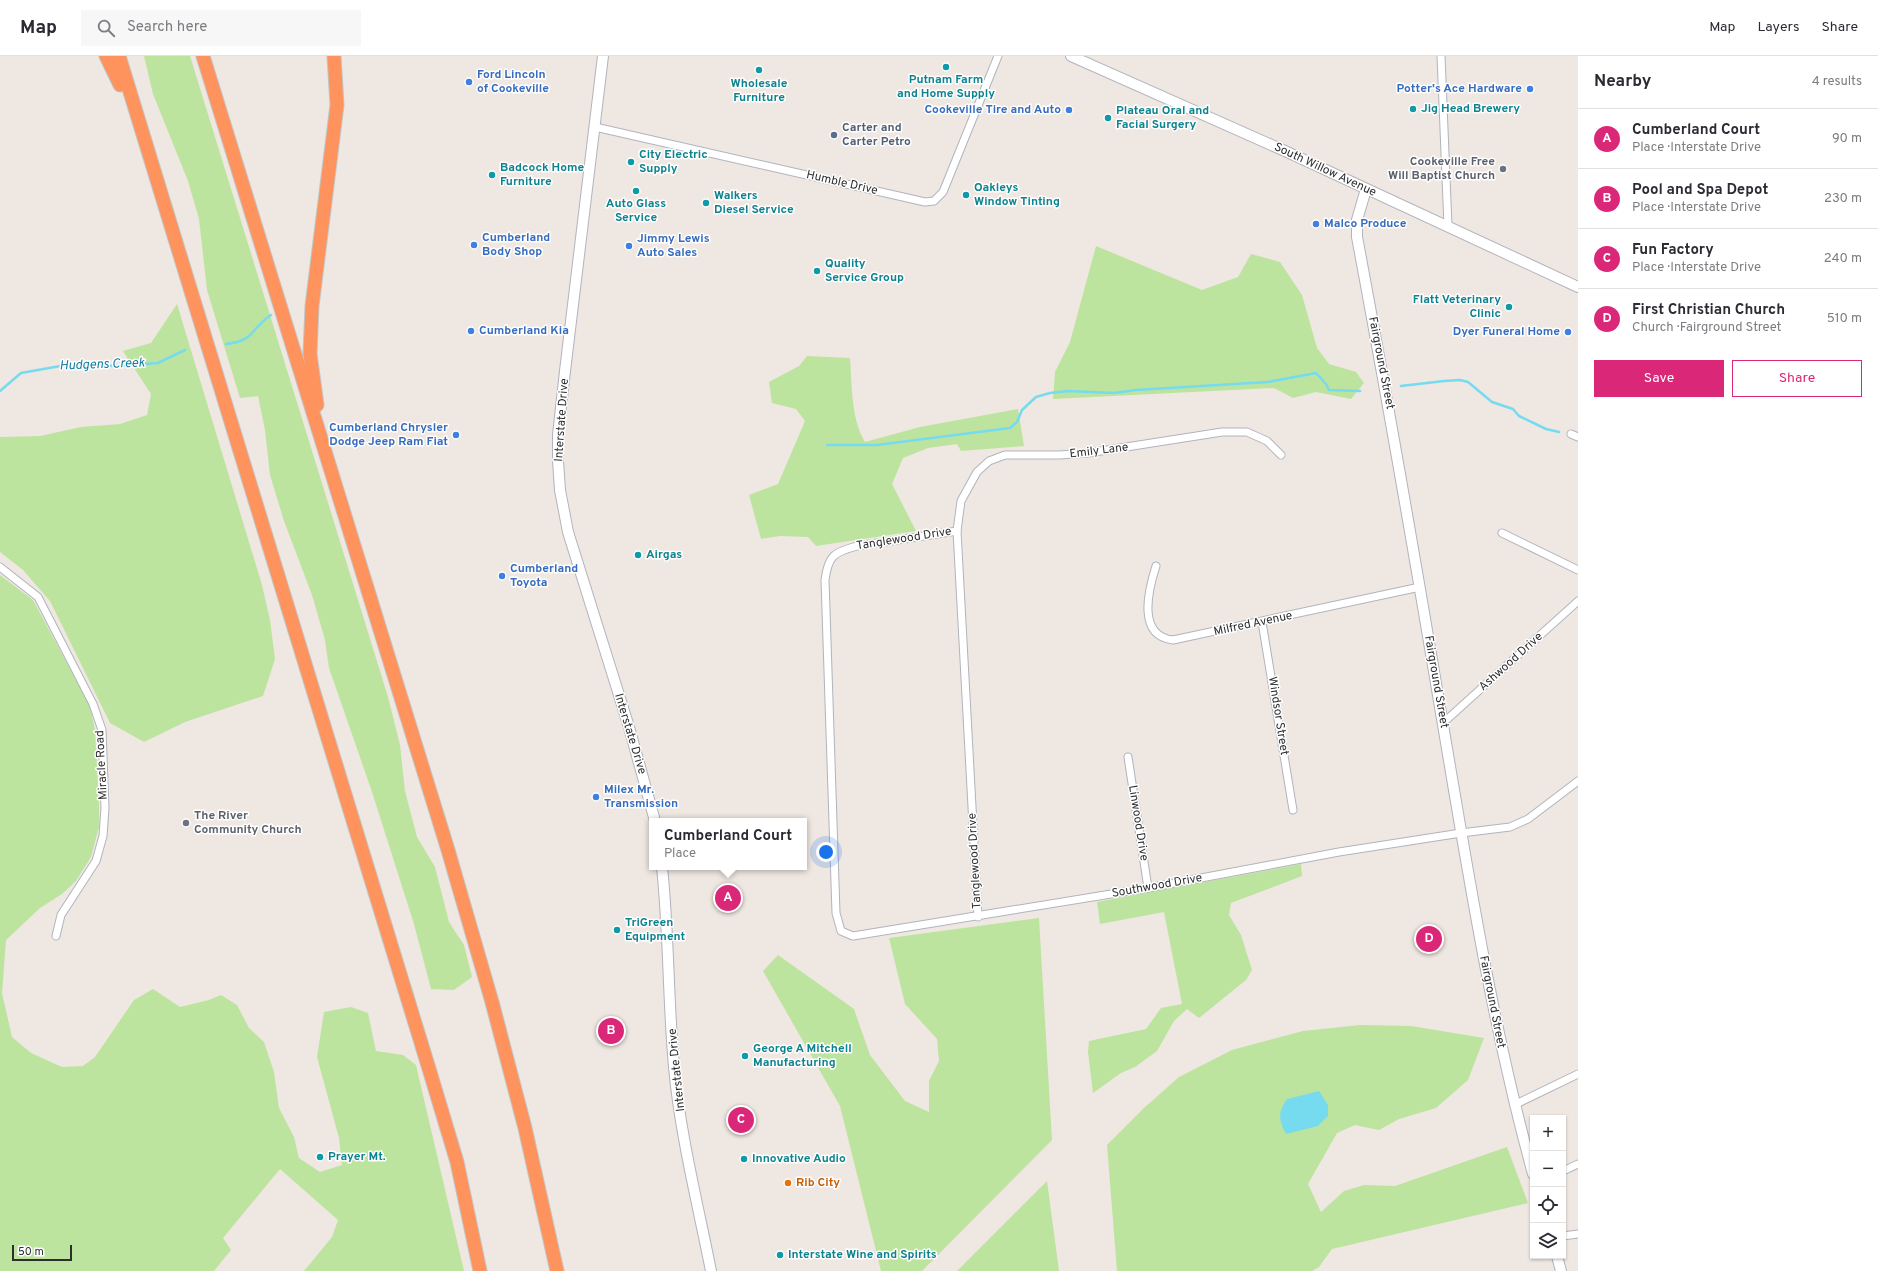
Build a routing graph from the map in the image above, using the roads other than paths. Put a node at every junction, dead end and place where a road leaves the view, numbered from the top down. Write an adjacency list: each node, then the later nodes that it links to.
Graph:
1 (106, 56): 10 (highway)
2 (119, 56): 10 (highway)
3 (203, 56): 14 (highway)
4 (334, 56): 14 (highway)
5 (603, 56): 9 (main road, Interstate Drive)
6 (998, 56): 9 (street, Humble Drive)
7 (1071, 56): 11 (main road, South Willow Avenue)
8 (1441, 56): 12 (street)
9 (595, 127): 28 (main road, Interstate Drive)
10 (145, 142): 43 (highway)
11 (1366, 189): 12 (main road, South Willow Avenue); 21 (main road, Fairground Street)
12 (1448, 226): 13 (main road, South Willow Avenue)
13 (1578, 287)
14 (323, 444): 44 (highway)
15 (1281, 454): 16 (street, Emily Lane)
16 (957, 531): 32 (street, Tanglewood Drive); 34 (street, Tanglewood Drive)
17 (1502, 533): 20 (street)
18 (1156, 566): 23 (street, Milfred Avenue)
19 (0, 567): 33 (street, Miracle Road)
20 (1578, 570)
21 (1420, 587): 23 (street, Milfred Avenue); 24 (main road, Fairground Street)
22 (1578, 600): 24 (street, Ashwood Drive)
23 (1262, 622): 27 (street, Windsor Street)
24 (1443, 723): 29 (main road, Fairground Street)
25 (1128, 757): 31 (street, Linwood Drive)
26 (1578, 784): 29 (street, Southwood Drive)
27 (1293, 810)
28 (654, 818)
29 (1461, 833): 31 (street, Southwood Drive); 36 (main road, Fairground Street)
30 (662, 870): 45 (main road, Interstate Drive)
31 (1148, 888): 32 (street, Southwood Drive)
32 (978, 917): 34 (street, Southwood Drive)
33 (56, 936)
34 (853, 936)
35 (1578, 1074): 36 (street)
36 (1514, 1105): 37 (main road, Fairground Street)
37 (1530, 1163)
38 (1578, 1164): 39 (street)
39 (1566, 1169)
40 (1578, 1234): 41 (street)
41 (1566, 1236)
42 (1558, 1259): 46 (main road)
43 (480, 1271)
44 (557, 1271)
45 (711, 1271)
46 (1561, 1271)

